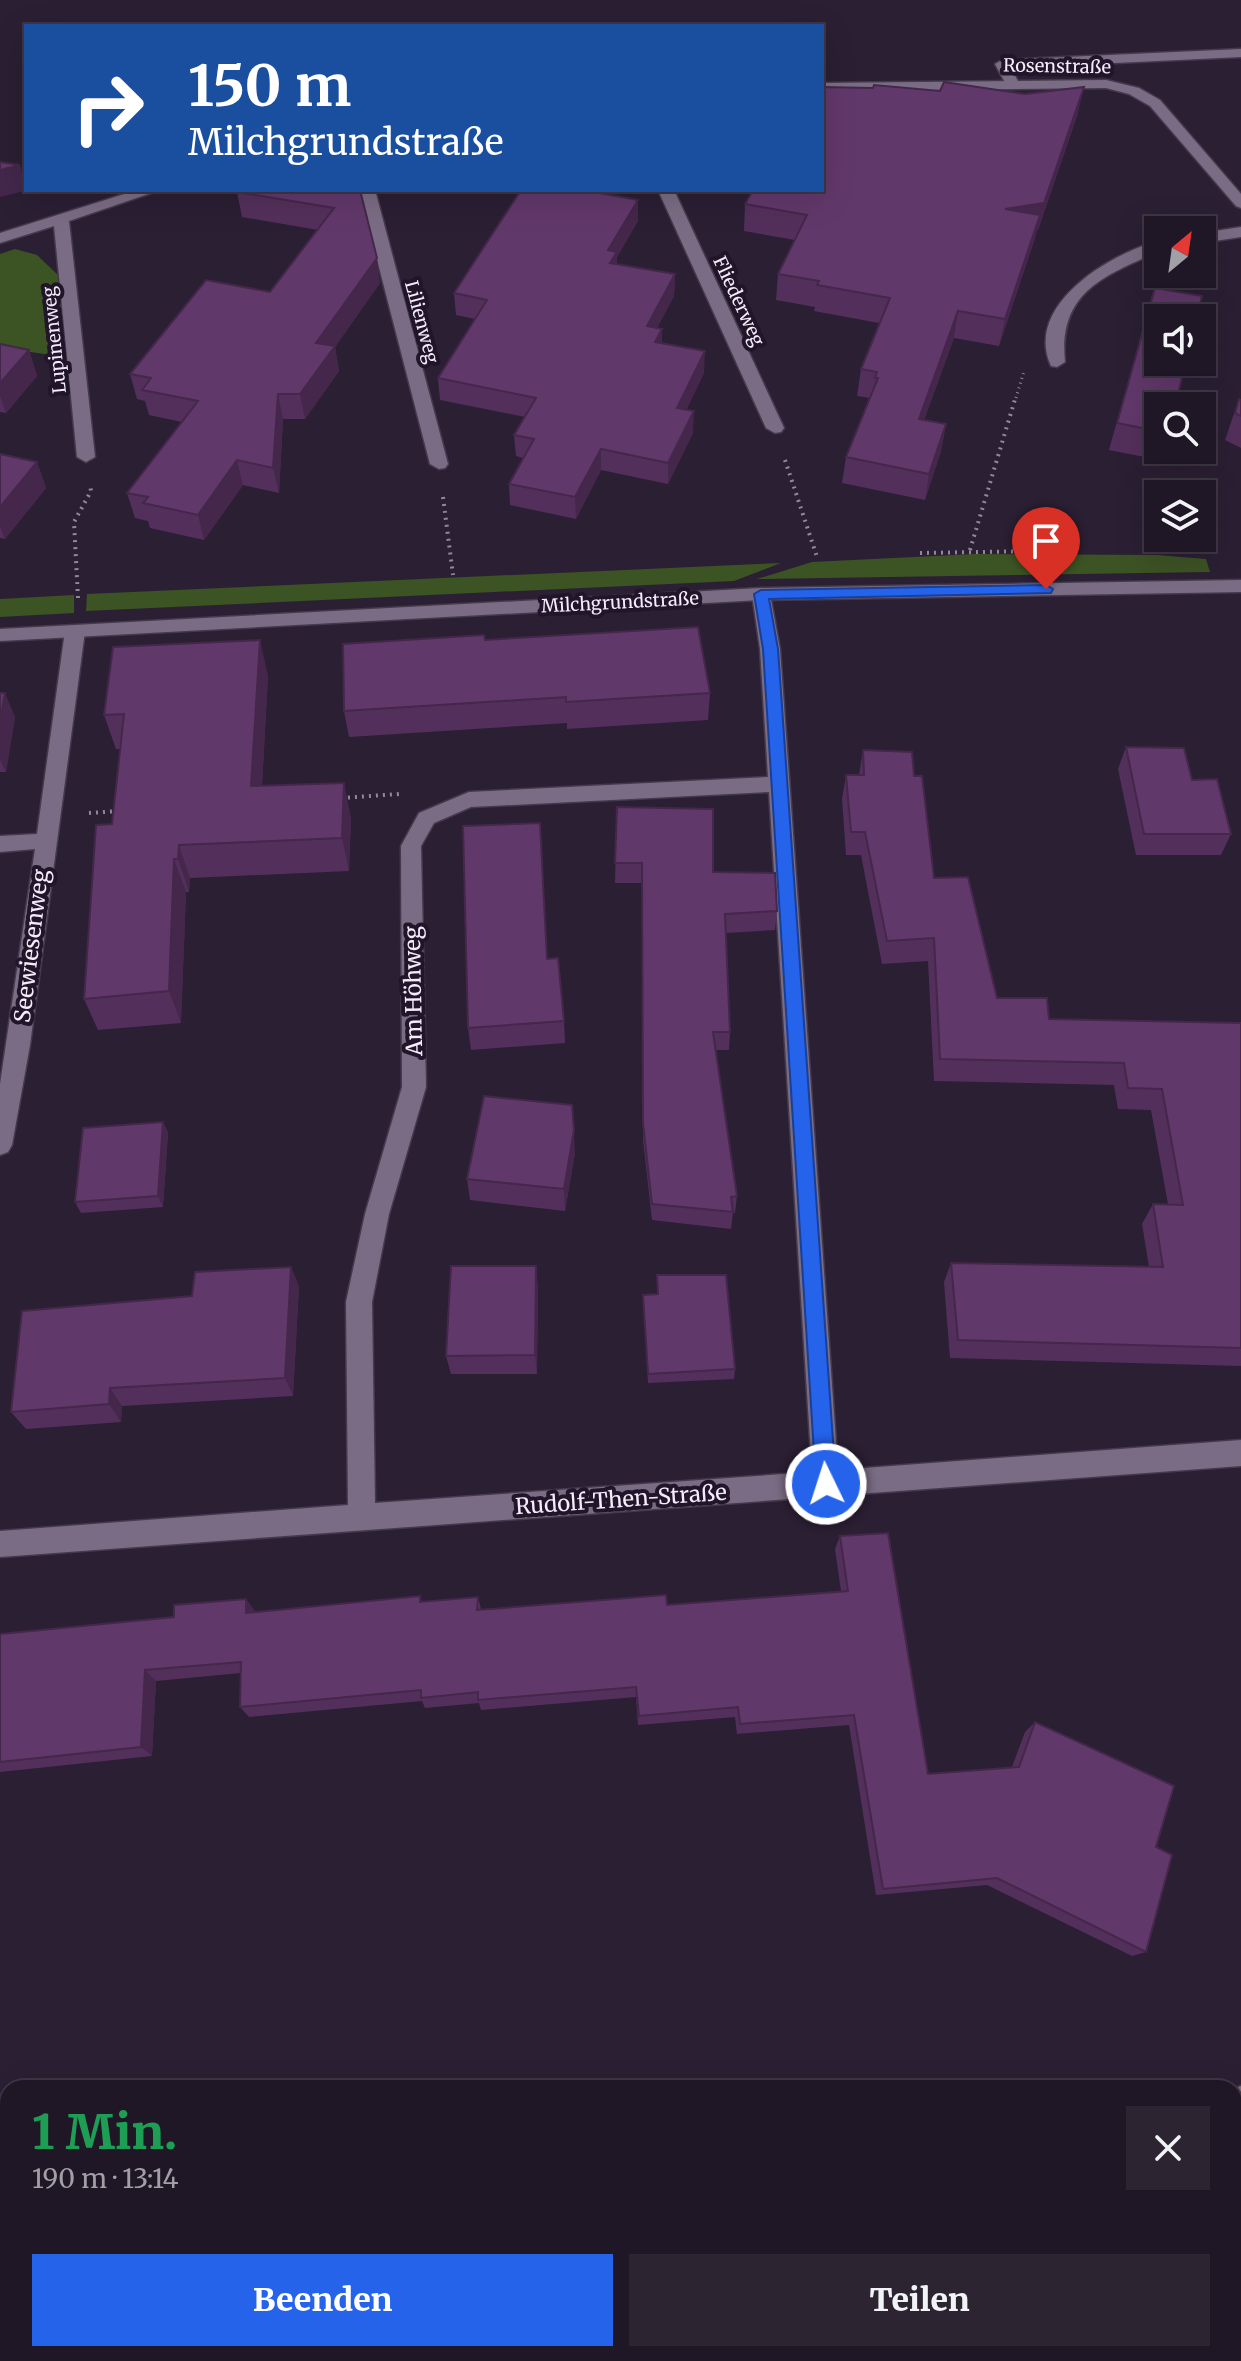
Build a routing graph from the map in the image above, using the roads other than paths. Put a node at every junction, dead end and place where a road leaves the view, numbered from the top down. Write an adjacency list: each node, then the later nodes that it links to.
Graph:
1 (1241, 53): 2 (street)
2 (1013, 85): 3 (street, Rosenstraße); 7 (street, Rosenstraße)
3 (824, 87)
4 (146, 192): 8 (street)
5 (368, 192): 16 (street, Lilienweg)
6 (667, 192): 14 (street, Fliederweg)
7 (1241, 203)
8 (61, 219): 11 (street); 15 (street, Lupinenweg)
9 (1241, 232): 10 (street)
10 (1216, 236)
11 (0, 238)
12 (1144, 252): 13 (street)
13 (1057, 362)
14 (775, 428)
15 (86, 457)
16 (439, 464)
17 (1240, 589): 18 (street, Milchgrundstraße)
18 (761, 594): 19 (street, Milchgrundstraße); 21 (street)
19 (75, 631): 20 (street, Milchgrundstraße); 22 (street, Seewiesenweg)
20 (0, 635)
21 (779, 784): 26 (street); 27 (street, Am Höhweg)
22 (44, 841): 23 (street, Seewiesenweg); 24 (street, Seewiesenweg)
23 (0, 844)
24 (0, 1145)
25 (1241, 1453): 26 (street, Rudolf-Then-Straße)
26 (826, 1484): 27 (street, Rudolf-Then-Straße)
27 (362, 1518): 28 (street, Rudolf-Then-Straße)
28 (0, 1544)

